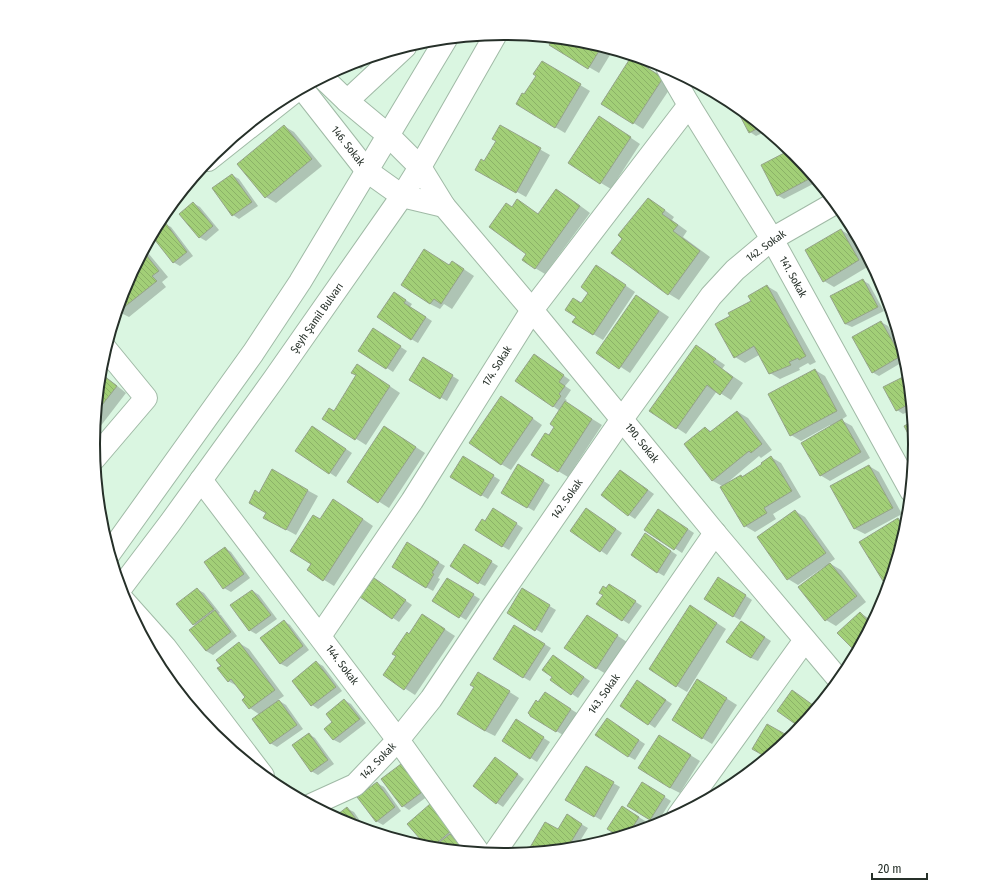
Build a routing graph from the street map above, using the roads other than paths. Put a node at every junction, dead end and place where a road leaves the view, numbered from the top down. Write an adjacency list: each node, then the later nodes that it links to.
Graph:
1 (492, 40): 10 (street, Şeyh Şamil Bulvarı)
2 (443, 45): 9 (street)
3 (397, 55): 7 (street)
4 (673, 77): 8 (street, 141. Sokak)
5 (326, 81): 7 (street)
6 (305, 92): 11 (street, 146. Sokak)
7 (347, 101): 9 (street)
8 (688, 105): 15 (street, 141. Sokak); 16 (street, 174. Sokak)
9 (388, 135): 10 (street); 11 (street)
10 (420, 167): 12 (street, Şeyh Şamil Bulvarı); 13 (street, 190. Sokak)
11 (367, 171): 12 (street, 146. Sokak); 23 (street)
12 (402, 196): 13 (street); 20 (street, Şeyh Şamil Bulvarı)
13 (444, 206): 16 (street, 190. Sokak)
14 (830, 206): 15 (street, 142. Sokak)
15 (772, 239): 18 (street, 142. Sokak); 21 (street, 141. Sokak)
16 (532, 310): 18 (street, 190. Sokak); 26 (street, 174. Sokak)
17 (110, 354): 19 (street)
18 (622, 419): 22 (street, 190. Sokak); 29 (street, 142. Sokak)
19 (100, 452)
20 (201, 480): 24 (street, Şeyh Şamil Bulvarı); 26 (street, 144. Sokak)
21 (907, 483)
22 (715, 532): 27 (street, 190. Sokak); 34 (street, 143. Sokak)
23 (113, 549)
24 (124, 583)
25 (138, 617): 30 (street)
26 (320, 636): 29 (street, 144. Sokak)
27 (805, 640): 28 (street, 190. Sokak); 32 (street)
28 (835, 676)
29 (398, 740): 31 (street, 142. Sokak); 33 (street, 144. Sokak)
30 (250, 759)
31 (317, 803)
32 (685, 806)
33 (474, 848)
34 (497, 849)

